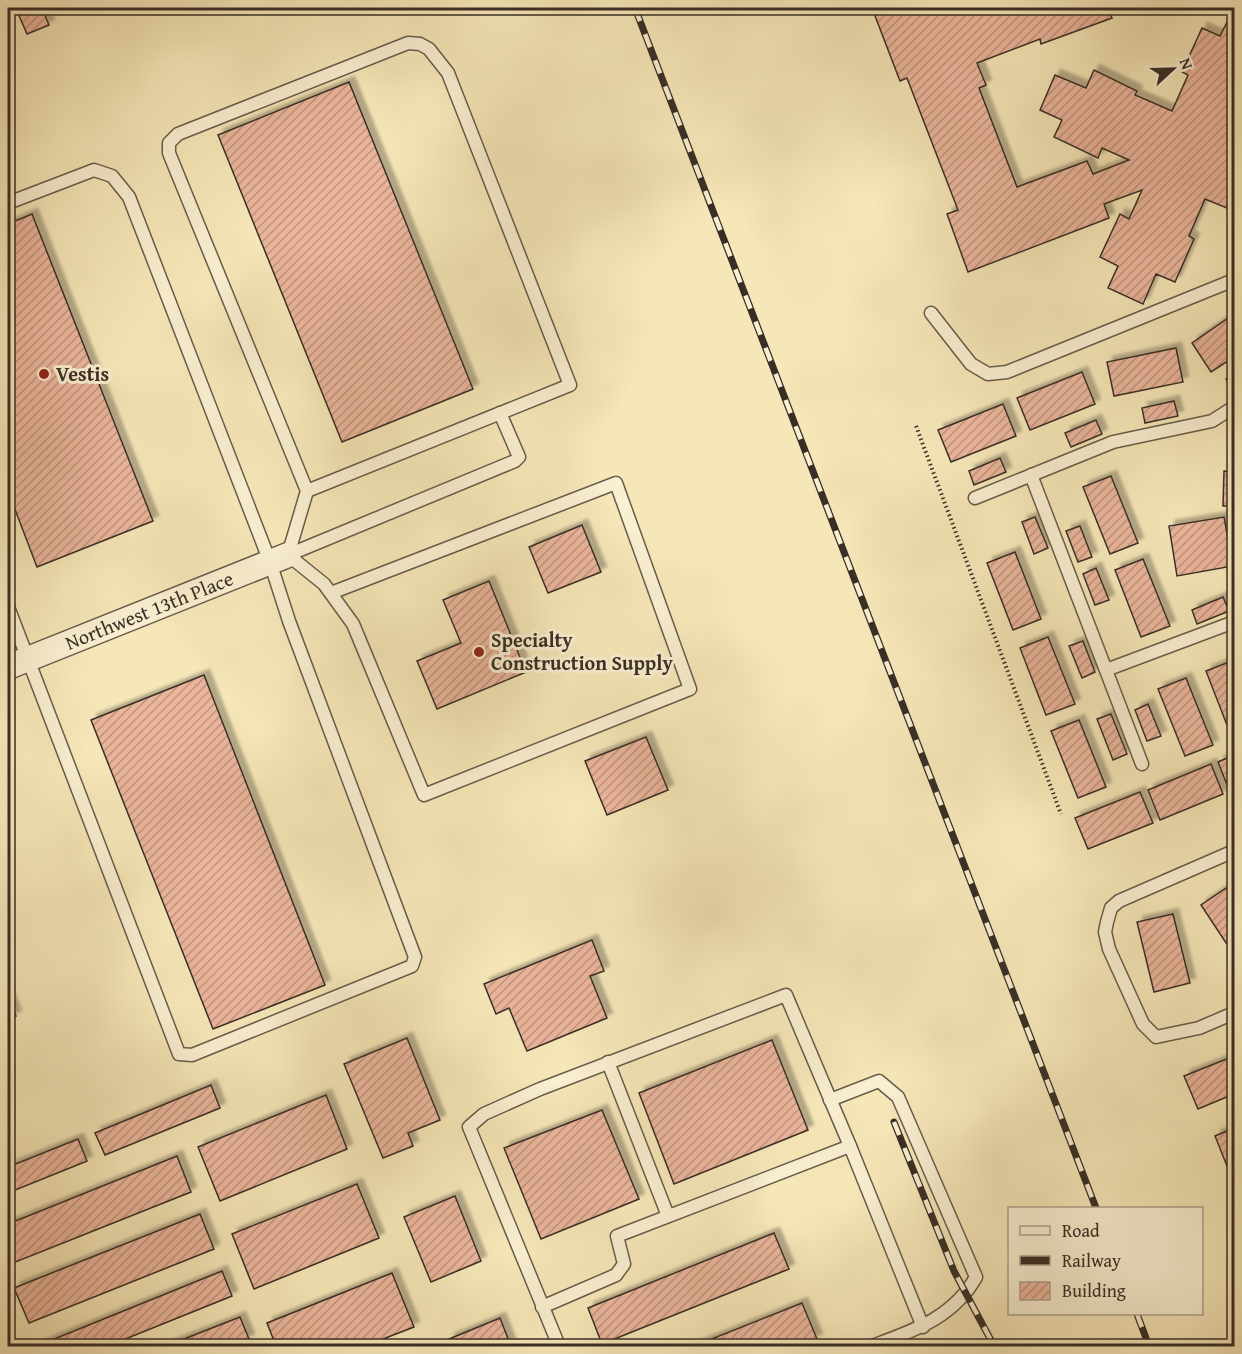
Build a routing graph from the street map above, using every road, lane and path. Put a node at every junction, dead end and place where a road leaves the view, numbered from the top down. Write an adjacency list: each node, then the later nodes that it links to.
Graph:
1 (8, 203): 10 (lane)
2 (1234, 280): 3 (lane)
3 (931, 313)
4 (1234, 407): 7 (lane)
5 (500, 413): 8 (lane); 8 (lane); 10 (lane)
6 (916, 426): 17 (path)
7 (1031, 475): 9 (lane); 15 (lane)
8 (307, 491): 10 (lane)
9 (975, 498)
10 (279, 558): 11 (lane); 14 (street, Northwest 13th Place); 14 (lane)
11 (331, 593): 11 (lane)
12 (8, 607): 14 (lane)
13 (1234, 622): 15 (lane)
14 (18, 663)
15 (1106, 670): 16 (lane)
16 (1142, 764)
17 (1061, 814)
18 (1234, 851): 19 (lane)
19 (1234, 1013)
20 (608, 1062): 21 (lane); 23 (lane); 24 (lane)
21 (830, 1100): 22 (lane); 25 (lane)
22 (850, 1146): 23 (lane); 25 (lane)
23 (668, 1216): 24 (lane)
24 (542, 1307): 26 (lane)
25 (923, 1327): 27 (lane)
26 (559, 1347)
27 (872, 1347)

